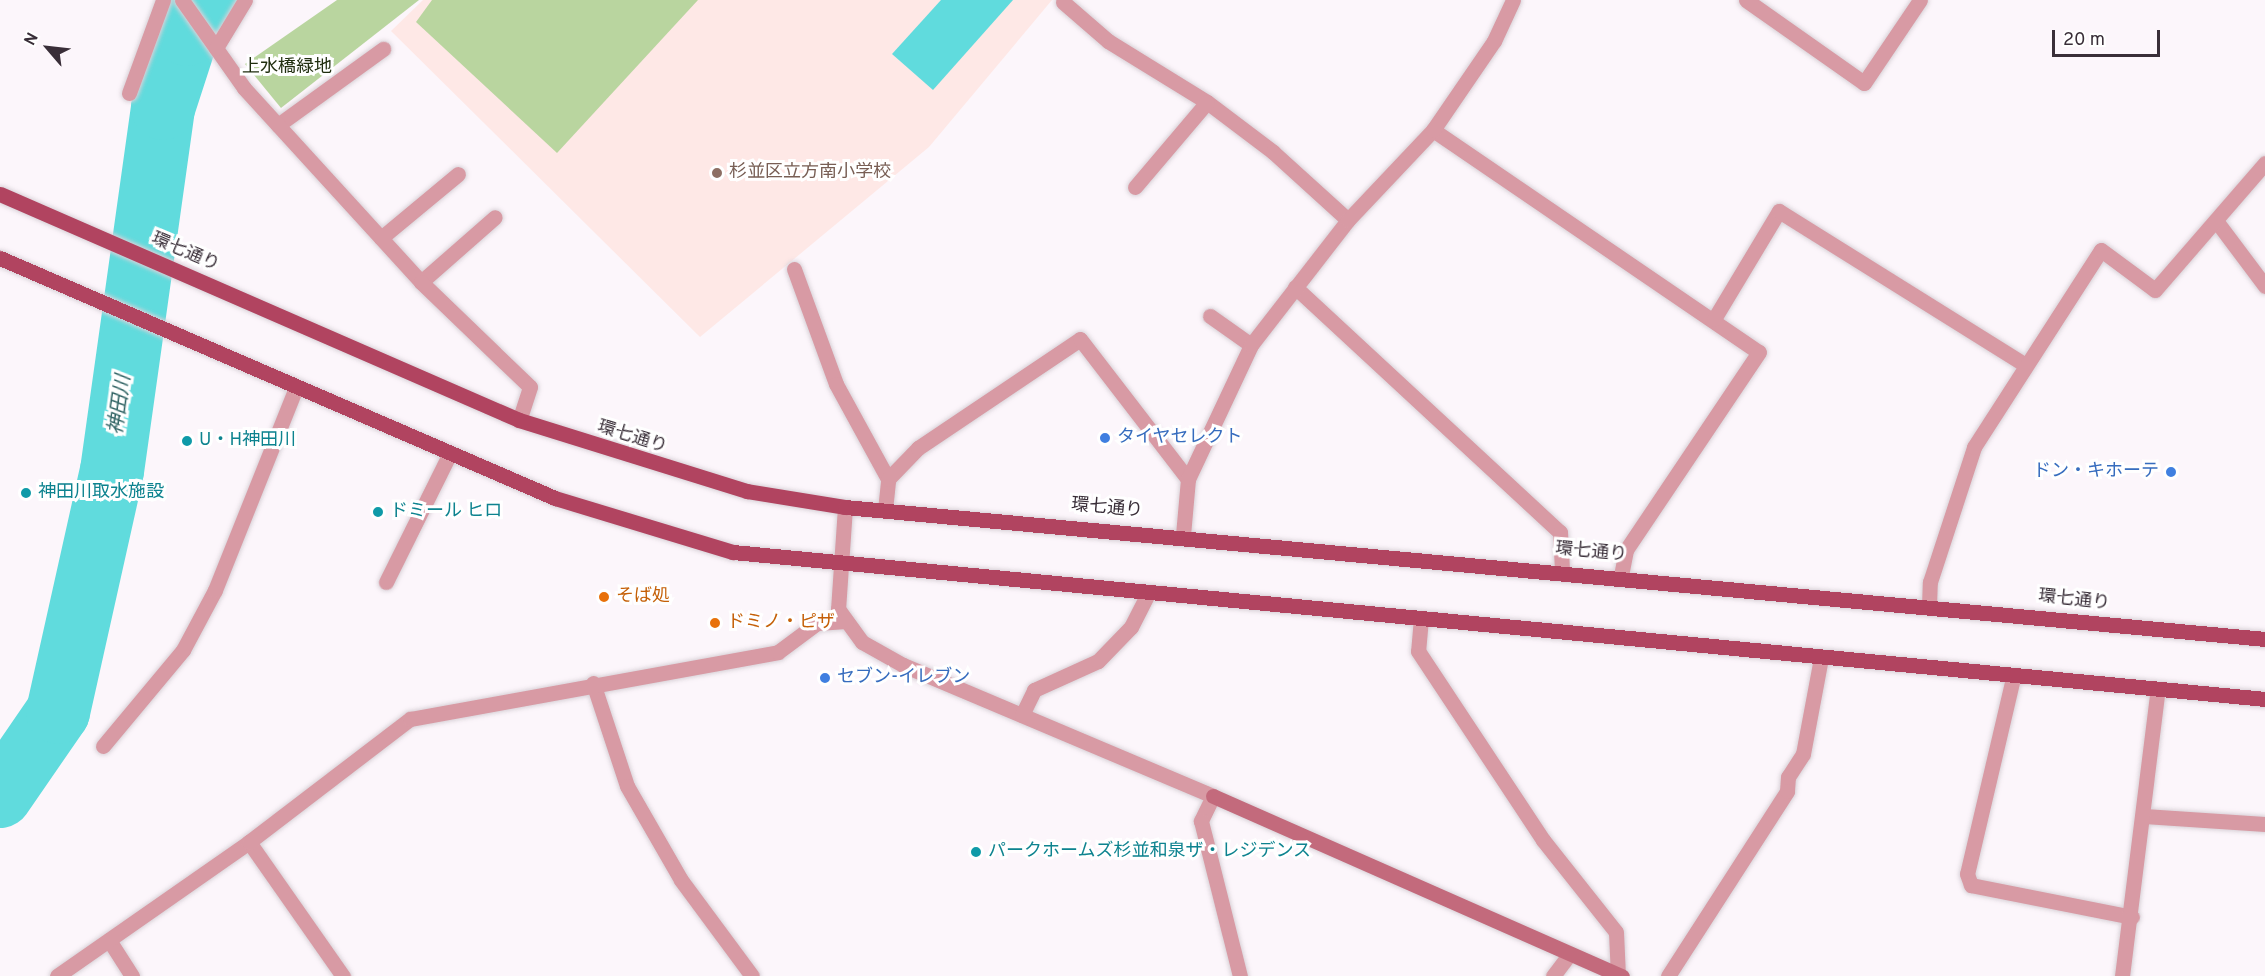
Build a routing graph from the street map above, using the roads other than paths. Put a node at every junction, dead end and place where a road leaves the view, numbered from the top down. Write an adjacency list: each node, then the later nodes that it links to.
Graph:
1 (163, 0): 10 (street)
2 (182, 0): 8 (street)
3 (245, 0): 8 (street)
4 (1513, 0): 13 (street)
5 (1746, 0): 6 (street)
6 (1920, 0)
7 (1063, 2): 11 (street)
8 (212, 43): 12 (street)
9 (383, 49): 12 (street)
10 (129, 93)
11 (1207, 102): 16 (street); 19 (street)
12 (278, 125): 21 (street)
13 (1433, 130): 19 (street); 28 (street)
14 (2265, 163): 20 (street)
15 (458, 174): 21 (street)
16 (1135, 187)
17 (0, 194): 32 (main road, 環七通り)
18 (495, 217): 24 (street)
19 (1348, 220): 26 (street)
20 (2217, 222): 25 (street); 30 (street)
21 (381, 238): 24 (street)
22 (0, 258): 31 (main road)
23 (794, 269): 34 (street)
24 (421, 282): 32 (street)
25 (2265, 286)
26 (1295, 287): 29 (street); 40 (street)
27 (1210, 316): 29 (street)
28 (1714, 319): 30 (street); 41 (street)
29 (1251, 345): 35 (street)
30 (2024, 364): 44 (street)
31 (296, 387): 33 (main road); 54 (street)
32 (519, 420): 36 (main road, 環七通り)
33 (450, 453): 39 (main road); 42 (street)
34 (888, 478): 35 (street); 37 (street)
35 (1188, 479): 38 (street)
36 (845, 507): 37 (main road, 環七通り); 39 (street)
37 (885, 510): 38 (main road, 環七通り)
38 (1183, 535): 40 (main road, 環七通り)
39 (838, 561): 43 (main road); 46 (street)
40 (1562, 569): 41 (main road, 環七通り)
41 (1621, 575): 44 (main road, 環七通り)
42 (386, 582)
43 (1149, 591): 45 (main road); 53 (street)
44 (1929, 606): 47 (main road, 環七通り)
45 (1421, 618): 48 (main road); 68 (street)
46 (846, 621): 50 (street); 53 (street)
47 (2265, 639)
48 (1821, 658): 49 (main road); 69 (street)
49 (2013, 678): 51 (main road); 59 (street)
50 (593, 683): 58 (street); 65 (street)
51 (2158, 689): 52 (main road); 56 (street)
52 (2265, 699)
53 (1022, 715): 55 (street)
54 (103, 746)
55 (1213, 796): 61 (street); 66 (street)
56 (2144, 816): 57 (street); 59 (street)
57 (2265, 824)
58 (249, 842): 60 (street); 64 (street)
59 (2132, 917): 70 (street)
60 (109, 940): 62 (street); 63 (street)
61 (1569, 955): 67 (street); 68 (street)
62 (57, 976)
63 (132, 976)
64 (343, 976)
65 (752, 976)
66 (1240, 976)
67 (1553, 976)
68 (1619, 976)
69 (1668, 976)
70 (2122, 976)

